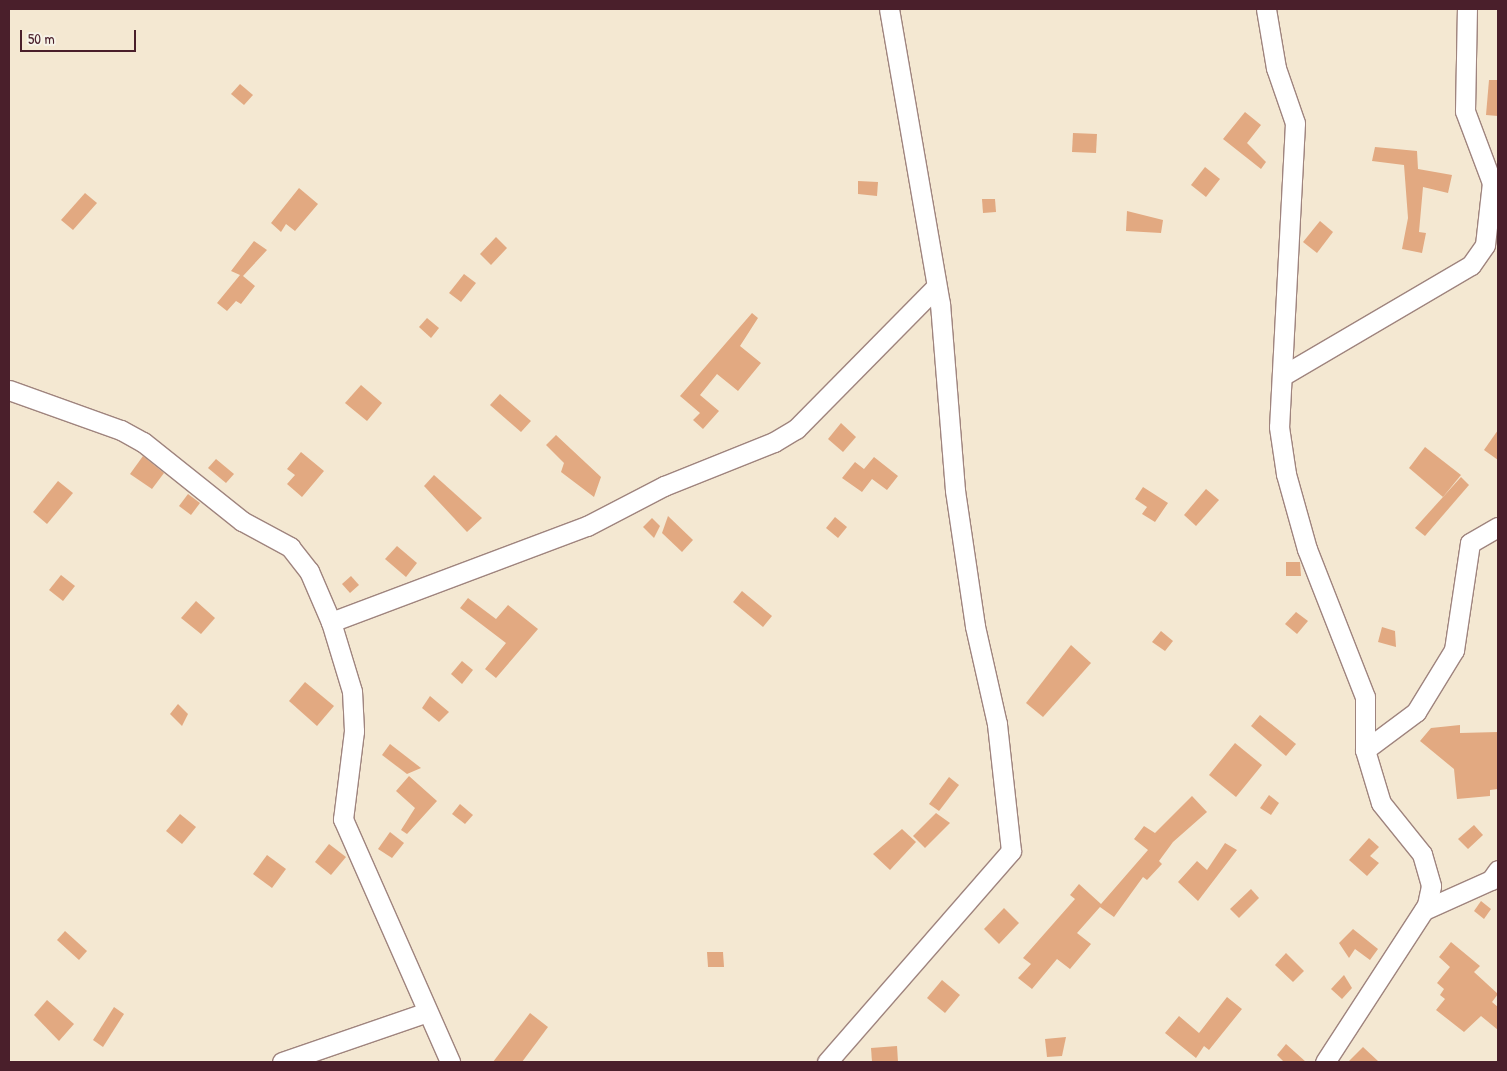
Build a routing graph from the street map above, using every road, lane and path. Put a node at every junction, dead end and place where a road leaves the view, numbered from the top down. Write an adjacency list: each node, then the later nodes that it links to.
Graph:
1 (889, 9): 5 (street)
2 (1266, 9): 6 (street)
3 (1467, 9): 4 (street)
4 (1492, 239): 6 (street)
5 (936, 287): 9 (street); 16 (street)
6 (1282, 376): 10 (street)
7 (9, 390): 9 (street)
8 (1498, 527): 10 (street)
9 (332, 622): 13 (street)
10 (1365, 750): 12 (street)
11 (1496, 879): 12 (street)
12 (1424, 910): 17 (street)
13 (427, 1012): 14 (street); 15 (street)
14 (282, 1062)
15 (450, 1062)
16 (828, 1062)
17 (1325, 1062)

